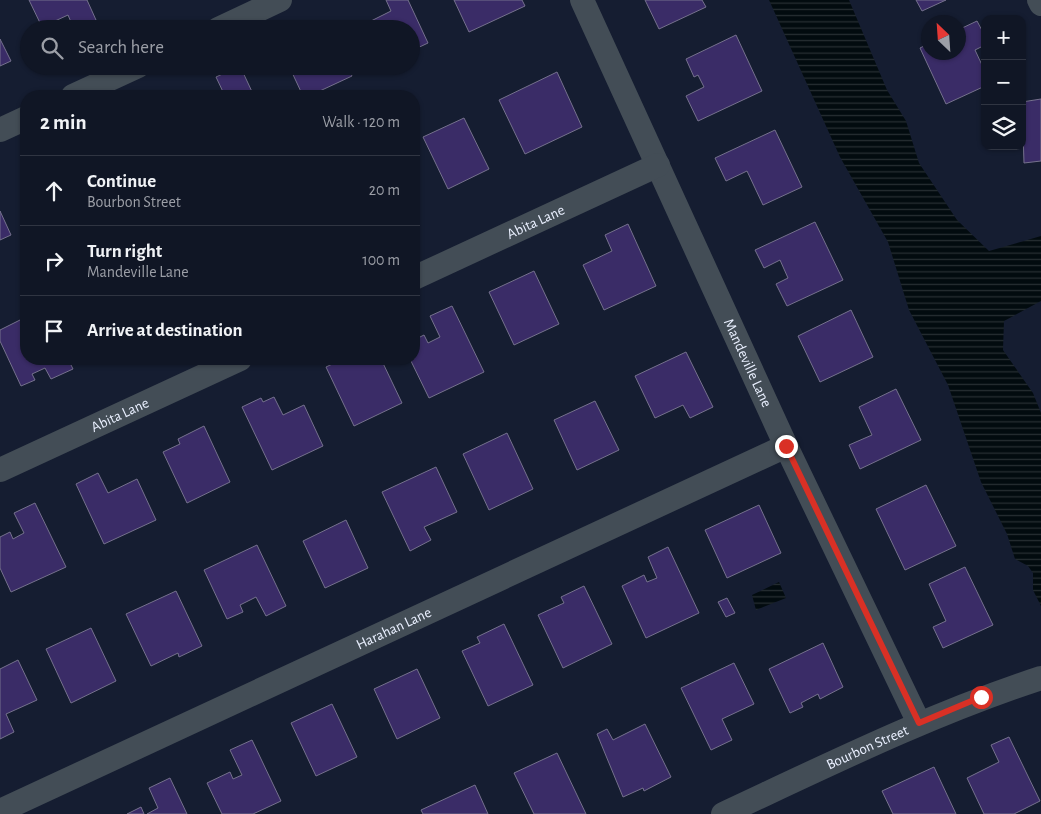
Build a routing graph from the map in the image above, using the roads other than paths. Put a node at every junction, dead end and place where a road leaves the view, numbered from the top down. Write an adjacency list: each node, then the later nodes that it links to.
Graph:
1 (280, 0): 5 (street)
2 (582, 0): 10 (street, Mandeville Lane)
3 (1039, 0): 4 (street)
4 (1041, 4)
5 (237, 20)
6 (118, 75): 7 (street)
7 (86, 90)
8 (20, 121): 9 (street)
9 (0, 130)
10 (658, 165): 11 (street, Abita Lane); 13 (street, Mandeville Lane)
11 (420, 275)
12 (227, 365): 14 (street, Abita Lane)
13 (786, 446): 16 (street, Mandeville Lane); 17 (street, Harahan Lane)
14 (0, 470)
15 (1041, 678): 16 (street, Bourbon Street)
16 (919, 723): 18 (street, Bourbon Street)
17 (0, 811)
18 (723, 814)

